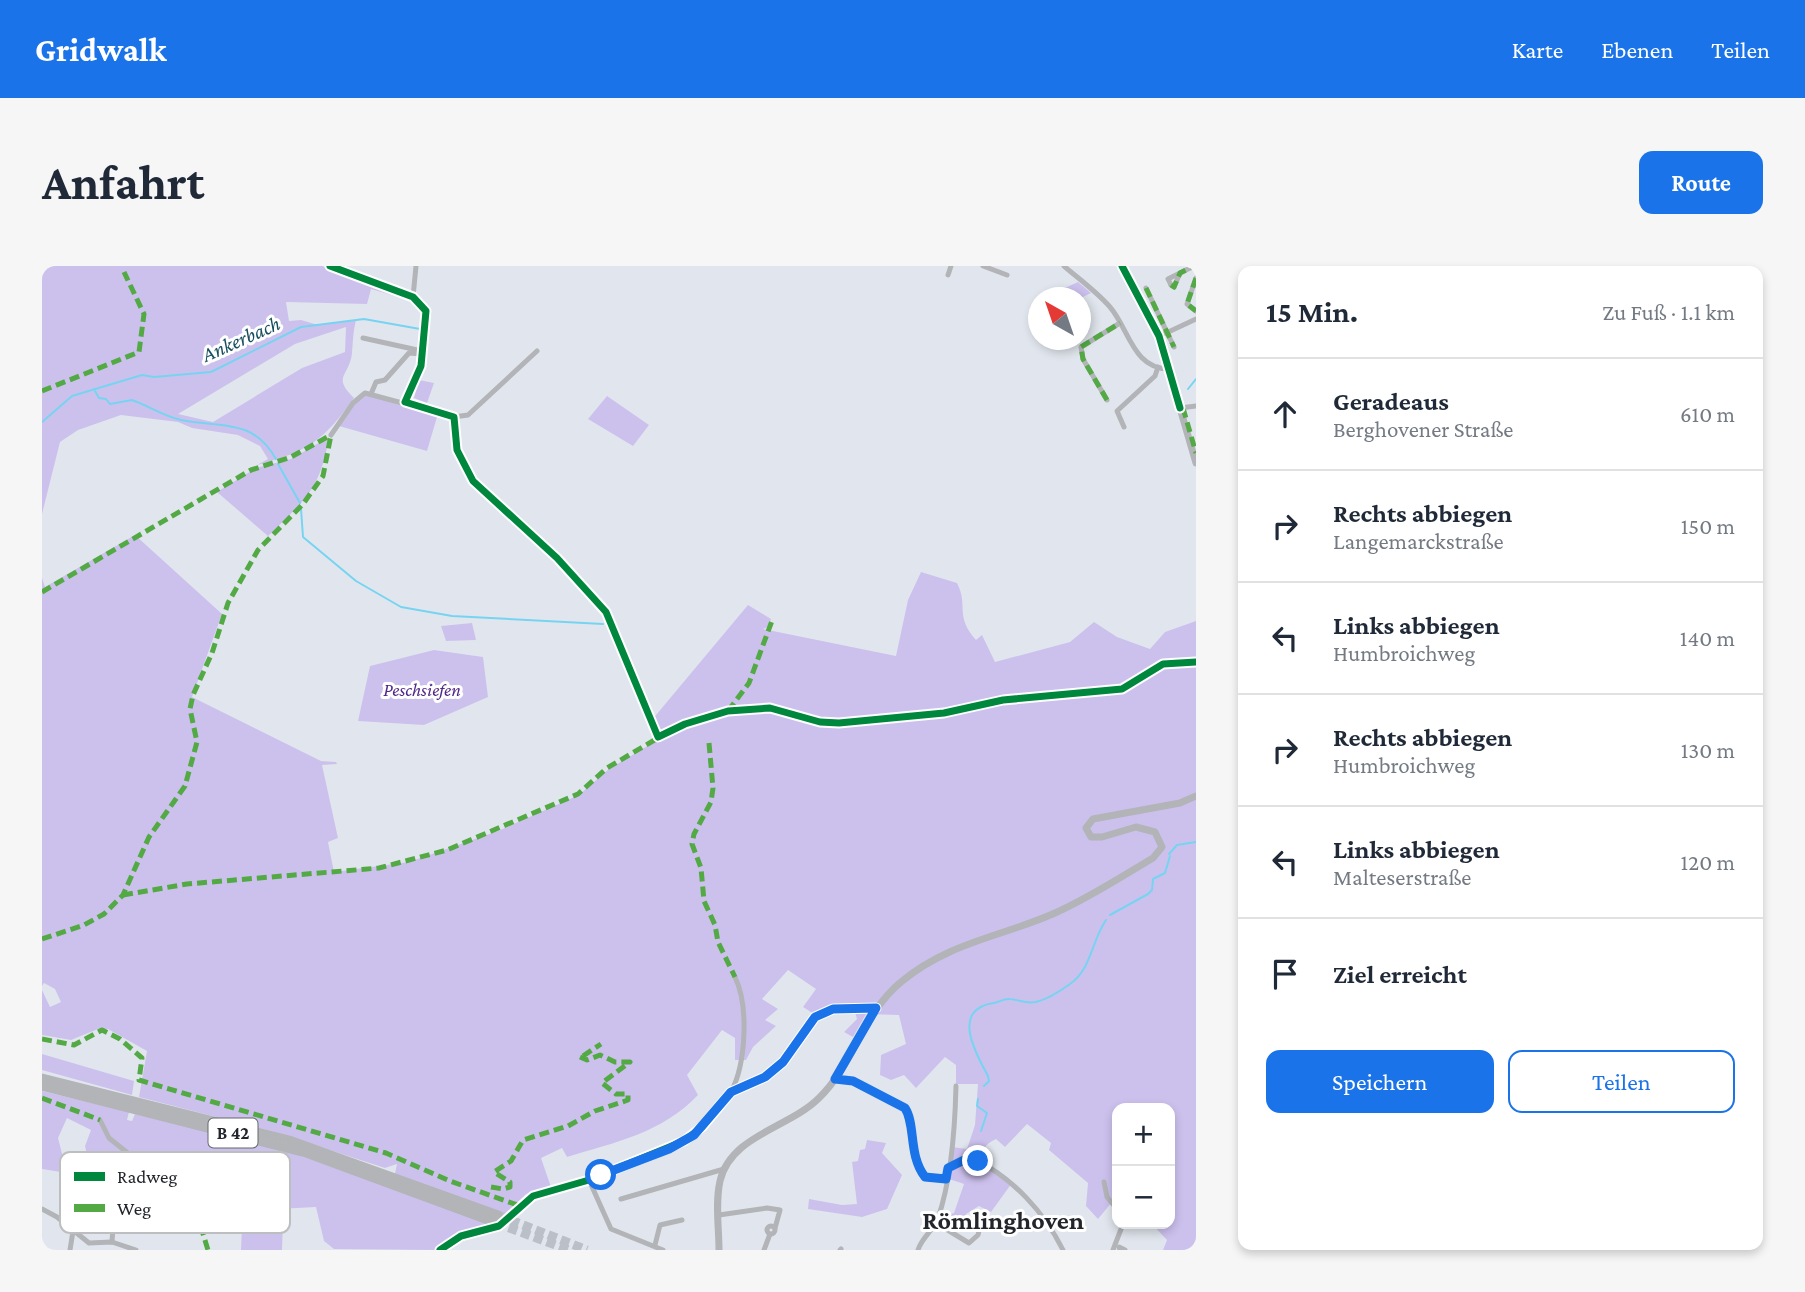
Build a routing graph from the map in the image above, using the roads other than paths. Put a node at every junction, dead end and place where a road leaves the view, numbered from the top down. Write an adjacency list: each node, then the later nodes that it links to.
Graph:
1 (330, 266): 13 (street)
2 (416, 266): 13 (street)
3 (951, 266): 9 (street)
4 (983, 266): 10 (street)
5 (1064, 266): 16 (street)
6 (1122, 266): 18 (main road)
7 (1193, 266): 8 (street); 11 (street)
8 (1180, 273)
9 (947, 275)
10 (1007, 275)
11 (1196, 276): 14 (street)
12 (1146, 288): 17 (street)
13 (413, 297): 22 (street)
14 (1196, 311)
15 (1196, 319): 17 (street)
16 (1120, 323): 23 (street); 26 (street)
17 (1167, 332): 18 (street); 20 (street)
18 (1158, 337): 24 (main road)
19 (363, 338): 22 (street)
20 (1174, 347)
21 (537, 351): 27 (street)
22 (422, 353): 25 (street); 27 (street)
23 (1158, 367): 24 (street); 30 (street)
24 (1169, 369): 29 (main road)
25 (371, 394): 27 (street); 31 (street)
26 (1107, 400)
27 (405, 402)
28 (1196, 406): 29 (street)
29 (1180, 408): 32 (main road)
30 (1124, 427)
31 (331, 435)
32 (1196, 463)
33 (1196, 796): 35 (main road)
34 (735, 977): 40 (street)
35 (876, 1008): 37 (main road); 40 (street)
36 (42, 1078): 38 (highway, B 42)
37 (835, 1079): 44 (main road); 45 (street)
38 (42, 1086)
39 (956, 1086): 43 (street)
40 (731, 1092): 46 (street)
41 (100, 1120): 42 (street)
42 (126, 1152)
43 (948, 1168): 45 (street); 68 (street)
44 (724, 1169): 48 (street); 51 (main road)
45 (946, 1179): 54 (street)
46 (589, 1180): 60 (street); 63 (street)
47 (1104, 1182): 49 (street)
48 (621, 1199)
49 (1112, 1203)
50 (42, 1209): 52 (street)
51 (719, 1215): 65 (main road); 66 (street)
52 (60, 1219)
53 (682, 1220): 60 (street)
54 (936, 1223): 55 (street); 67 (street)
55 (980, 1227)
56 (1122, 1229): 61 (street)
57 (76, 1233): 59 (street)
58 (113, 1233): 59 (street)
59 (112, 1242): 62 (street)
60 (655, 1245): 64 (street)
61 (1118, 1249)
62 (136, 1250)
63 (440, 1250)
64 (663, 1250)
65 (719, 1250)
66 (764, 1250)
67 (918, 1250)
68 (1063, 1250)

